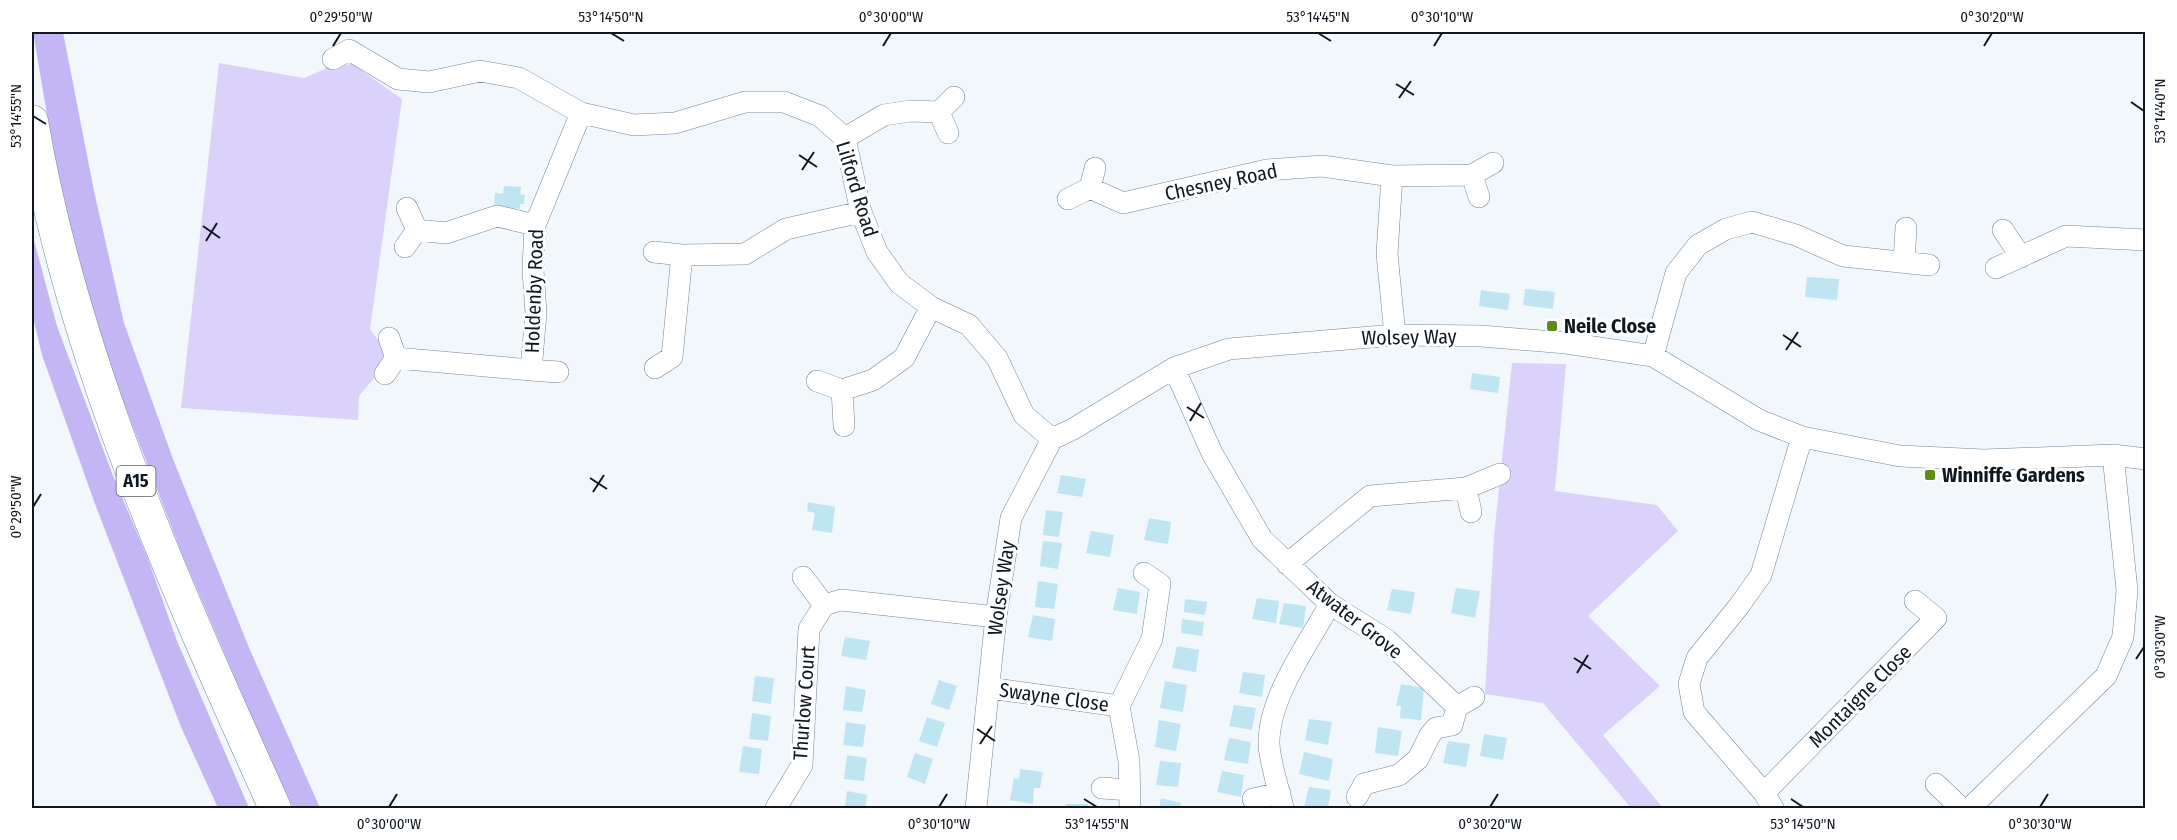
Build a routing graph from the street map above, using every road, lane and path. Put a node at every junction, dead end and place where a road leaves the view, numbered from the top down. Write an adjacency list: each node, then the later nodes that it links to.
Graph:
1 (345, 47): 4 (street, Lilford Road)
2 (954, 97): 3 (street)
3 (939, 112): 6 (street); 7 (street)
4 (581, 113): 7 (street, Lilford Road); 17 (street, Holdenby Road)
5 (32, 121): 62 (highway, A15)
6 (948, 133)
7 (845, 138): 16 (street, Lilford Road)
8 (1493, 163): 10 (street, Chesney Road)
9 (1095, 168): 12 (street)
10 (1472, 175): 11 (street, Chesney Road); 13 (street)
11 (1392, 176): 12 (street, Chesney Road); 28 (street)
12 (1090, 188): 14 (street)
13 (1479, 197)
14 (1068, 198)
15 (407, 208): 17 (street)
16 (861, 212): 22 (street); 27 (street, Lilford Road)
17 (535, 225): 33 (street, Holdenby Road)
18 (1906, 228): 24 (street)
19 (2004, 230): 23 (street)
20 (2145, 240): 23 (street)
21 (654, 252): 22 (street)
22 (682, 255): 31 (street)
23 (2021, 257): 26 (street)
24 (1904, 262): 25 (street); 29 (street)
25 (1929, 265)
26 (1996, 268)
27 (931, 307): 36 (street); 39 (street, Lilford Road)
28 (1395, 336): 29 (street, Wolsey Way); 32 (street, Wolsey Way)
29 (1653, 356): 38 (street, Wolsey Way)
30 (390, 357): 33 (street, Holdenby Road)
31 (672, 364)
32 (1174, 368): 39 (street, Wolsey Way); 45 (street, Atwater Grove)
33 (531, 370): 34 (street, Holdenby Road)
34 (558, 372)
35 (817, 381): 36 (street)
36 (842, 390): 37 (street)
37 (844, 426)
38 (1802, 437): 40 (street, Wolsey Way); 60 (street)
39 (1052, 440): 51 (street, Wolsey Way)
40 (2113, 455): 41 (street, Wolsey Way); 65 (street)
41 (2145, 459)
42 (1500, 474): 43 (street)
43 (1466, 488): 44 (street); 45 (street)
44 (1471, 512)
45 (1287, 564): 49 (street, Atwater Grove)
46 (803, 577): 50 (street)
47 (1160, 578): 53 (street, Swayne Close)
48 (1915, 601): 60 (street, Montaigne Close)
49 (1330, 604): 56 (street, Atwater Grove); 59 (street)
50 (824, 605): 51 (street); 61 (street, Thurlow Court)
51 (996, 616): 52 (street, Wolsey Way)
52 (989, 688): 53 (street, Swayne Close); 63 (street, Wolsey Way)
53 (1119, 706): 57 (street, Swayne Close)
54 (1936, 784): 64 (street)
55 (1102, 788): 57 (street, Swayne Close)
56 (1357, 797)
57 (1130, 799)
58 (1253, 799): 59 (street)
59 (1282, 801)
60 (1768, 801)
61 (783, 806)
62 (275, 808)
63 (976, 808)
64 (1961, 808)
65 (1970, 808)

